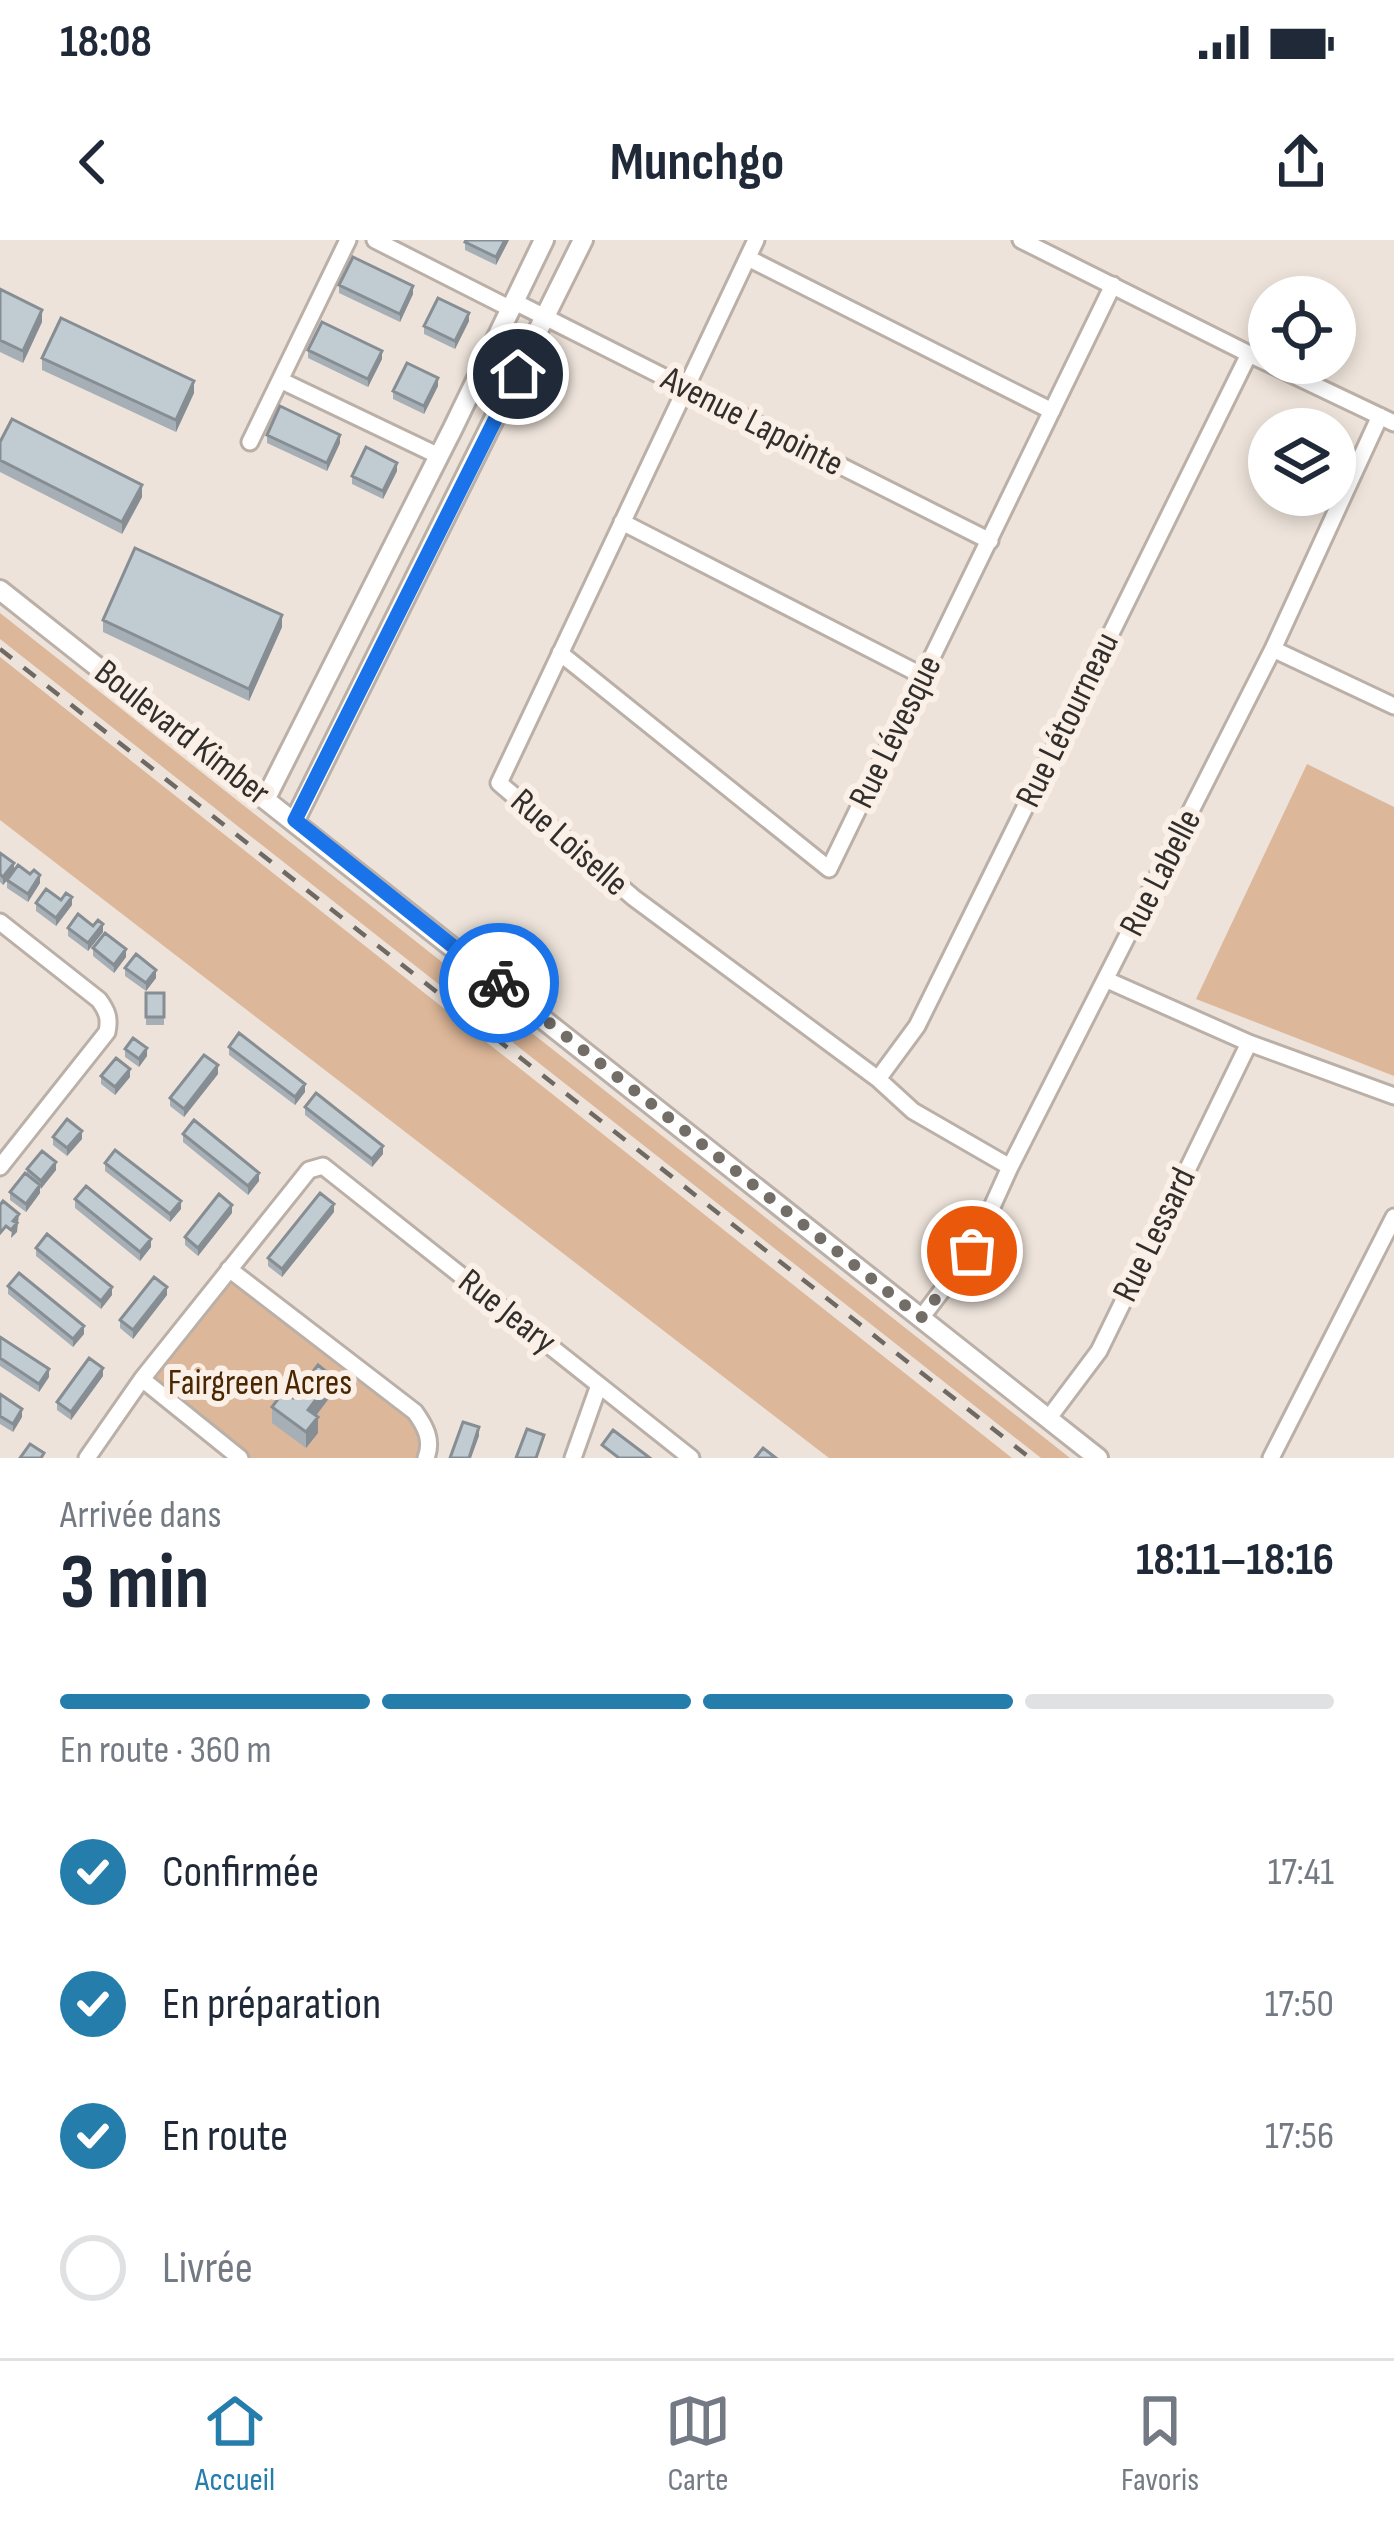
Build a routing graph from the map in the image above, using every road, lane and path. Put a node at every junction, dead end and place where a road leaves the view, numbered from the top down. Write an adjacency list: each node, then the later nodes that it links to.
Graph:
1 (348, 240): 13 (street)
2 (375, 240): 9 (street, Avenue Lapointe)
3 (544, 240): 9 (street)
4 (583, 240): 10 (street)
5 (756, 240): 7 (street, Rue Loiselle)
6 (1021, 240): 8 (street)
7 (748, 258): 15 (street, Rue Loiselle); 16 (street)
8 (1113, 285): 11 (street); 16 (street, Rue Lévesque)
9 (513, 305): 10 (street, Avenue Lapointe); 19 (street)
10 (546, 317): 15 (street, Avenue Lapointe); 28 (street)
11 (1248, 353)
12 (1248, 356): 32 (street, Rue Létourneau)
13 (280, 380): 18 (street); 19 (street)
14 (1312, 384): 17 (street)
15 (684, 387): 20 (street, Rue Loiselle); 21 (street, Avenue Lapointe)
16 (1052, 411): 21 (street, Rue Lévesque)
17 (1387, 420): 23 (street, Rue Labelle)
18 (250, 442)
19 (439, 456): 27 (street)
20 (622, 522): 24 (street, Rue Loiselle); 25 (street)
21 (990, 541): 25 (street, Rue Lévesque)
22 (0, 590): 27 (street, Boulevard Kimber)
23 (1273, 650): 26 (street); 30 (street, Rue Labelle)
24 (560, 653): 25 (street, Rue Lévesque); 32 (street, Rue Loiselle)
25 (923, 676)
26 (1394, 706)
27 (266, 798): 28 (street, Boulevard Kimber)
28 (295, 820): 38 (street, Boulevard Kimber)
29 (0, 922): 34 (street)
30 (1107, 980): 31 (street); 35 (street, Rue Labelle)
31 (1249, 1042): 33 (street); 41 (street, Rue Lessard)
32 (878, 1079): 35 (street, Rue Loiselle)
33 (1394, 1096)
34 (0, 1167)
35 (1010, 1167): 38 (street, Rue Labelle)
36 (1394, 1217): 48 (street)
37 (229, 1269): 39 (street); 40 (street, Rue Jeary); 44 (street)
38 (921, 1318): 41 (street, Boulevard Kimber)
39 (142, 1378): 42 (street); 43 (street)
40 (599, 1385): 45 (street); 46 (street, Rue Jeary)
41 (1048, 1419): 47 (street, Boulevard Kimber)
42 (87, 1458)
43 (240, 1458)
44 (426, 1458)
45 (573, 1458)
46 (692, 1458)
47 (1097, 1458)
48 (1271, 1458)

